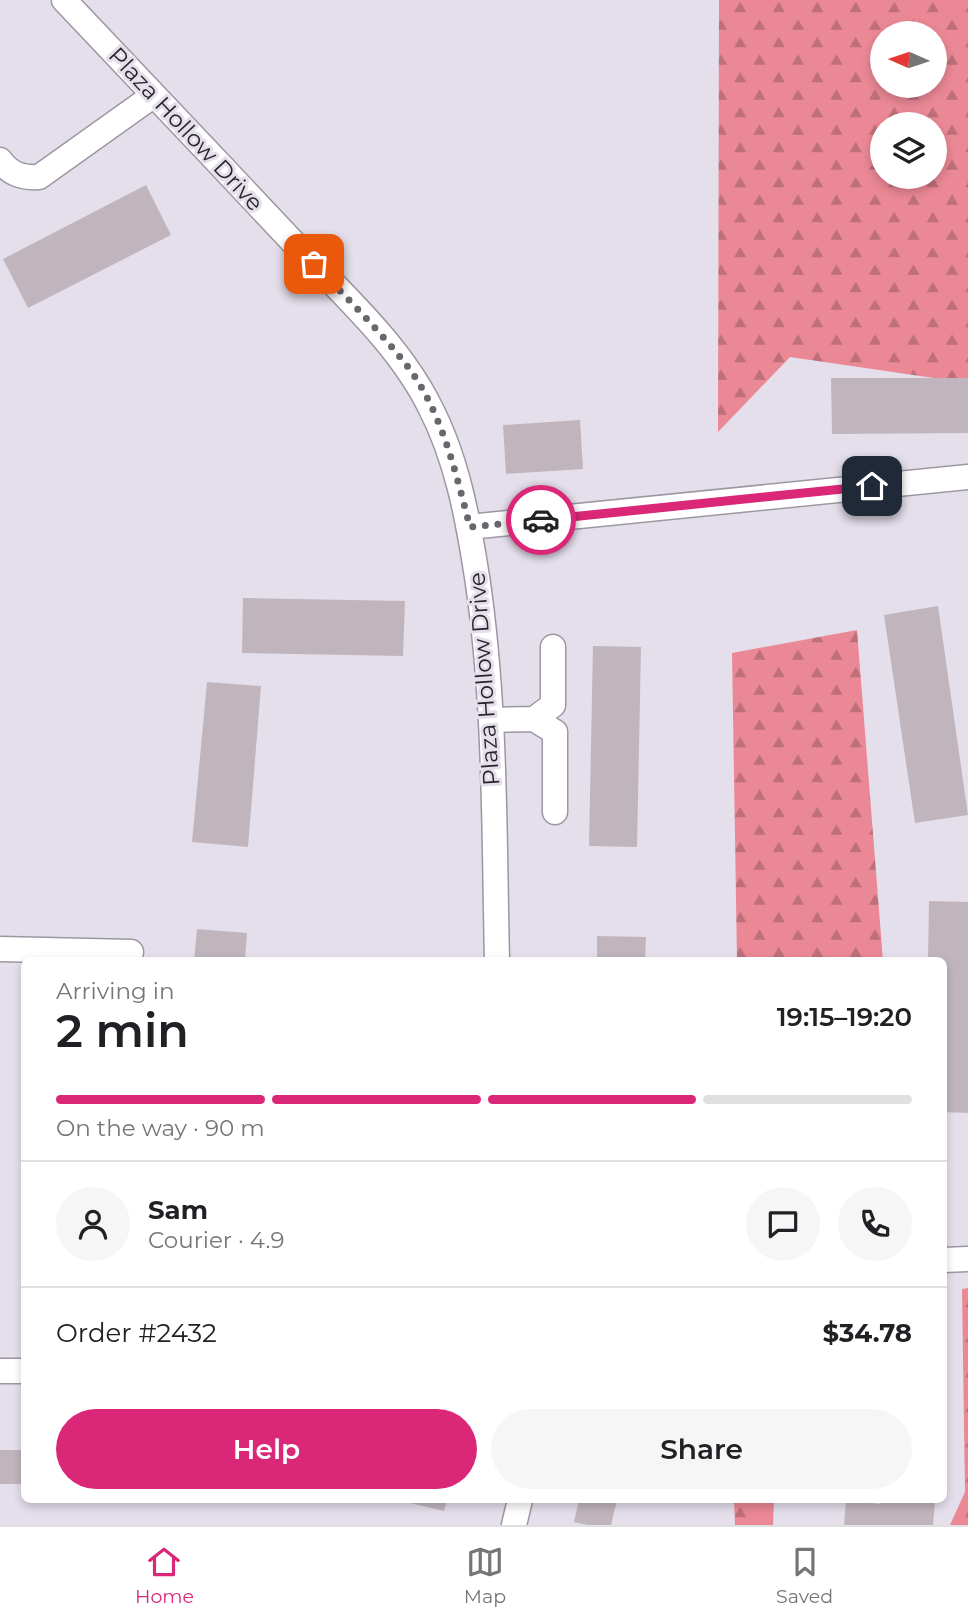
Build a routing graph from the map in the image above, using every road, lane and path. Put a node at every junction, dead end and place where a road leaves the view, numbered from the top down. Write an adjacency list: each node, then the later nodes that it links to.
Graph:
1 (64, 0): 2 (street, Plaza Hollow Drive)
2 (154, 95): 3 (street); 5 (street, Plaza Hollow Drive)
3 (0, 160)
4 (968, 477): 5 (street)
5 (470, 527): 8 (street, Plaza Hollow Drive)
6 (553, 647): 7 (street)
7 (534, 719): 8 (street); 9 (street)
8 (491, 720): 12 (street, Plaza Hollow Drive)
9 (555, 811)
10 (0, 949): 11 (street)
11 (131, 951)
12 (496, 957)
13 (968, 1259): 14 (street)
14 (947, 1260)
15 (0, 1371): 16 (street)
16 (21, 1371)
17 (519, 1503): 18 (street)
18 (514, 1525)

